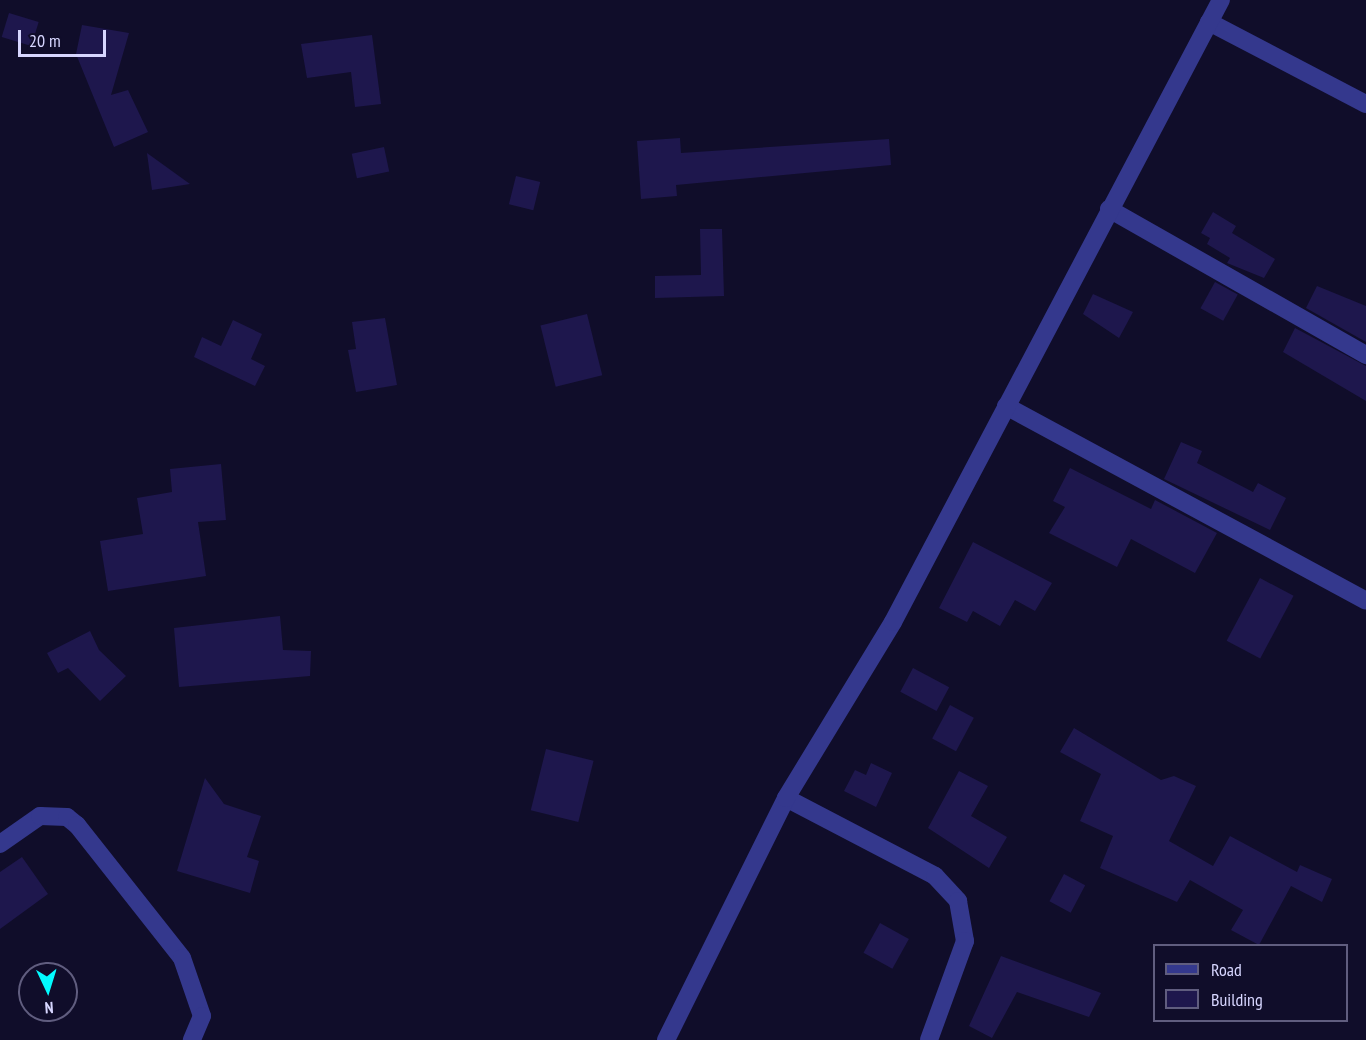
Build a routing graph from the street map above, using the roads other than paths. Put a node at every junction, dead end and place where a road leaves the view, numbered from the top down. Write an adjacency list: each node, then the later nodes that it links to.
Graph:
1 (1221, 0): 2 (street)
2 (1209, 22): 3 (street); 4 (street)
3 (1366, 104)
4 (1109, 208): 5 (street); 6 (street)
5 (1366, 355)
6 (1006, 406): 7 (street); 8 (street)
7 (1366, 601)
8 (786, 798): 11 (street); 12 (street)
9 (0, 844): 10 (street)
10 (192, 1040)
11 (666, 1040)
12 (929, 1040)

